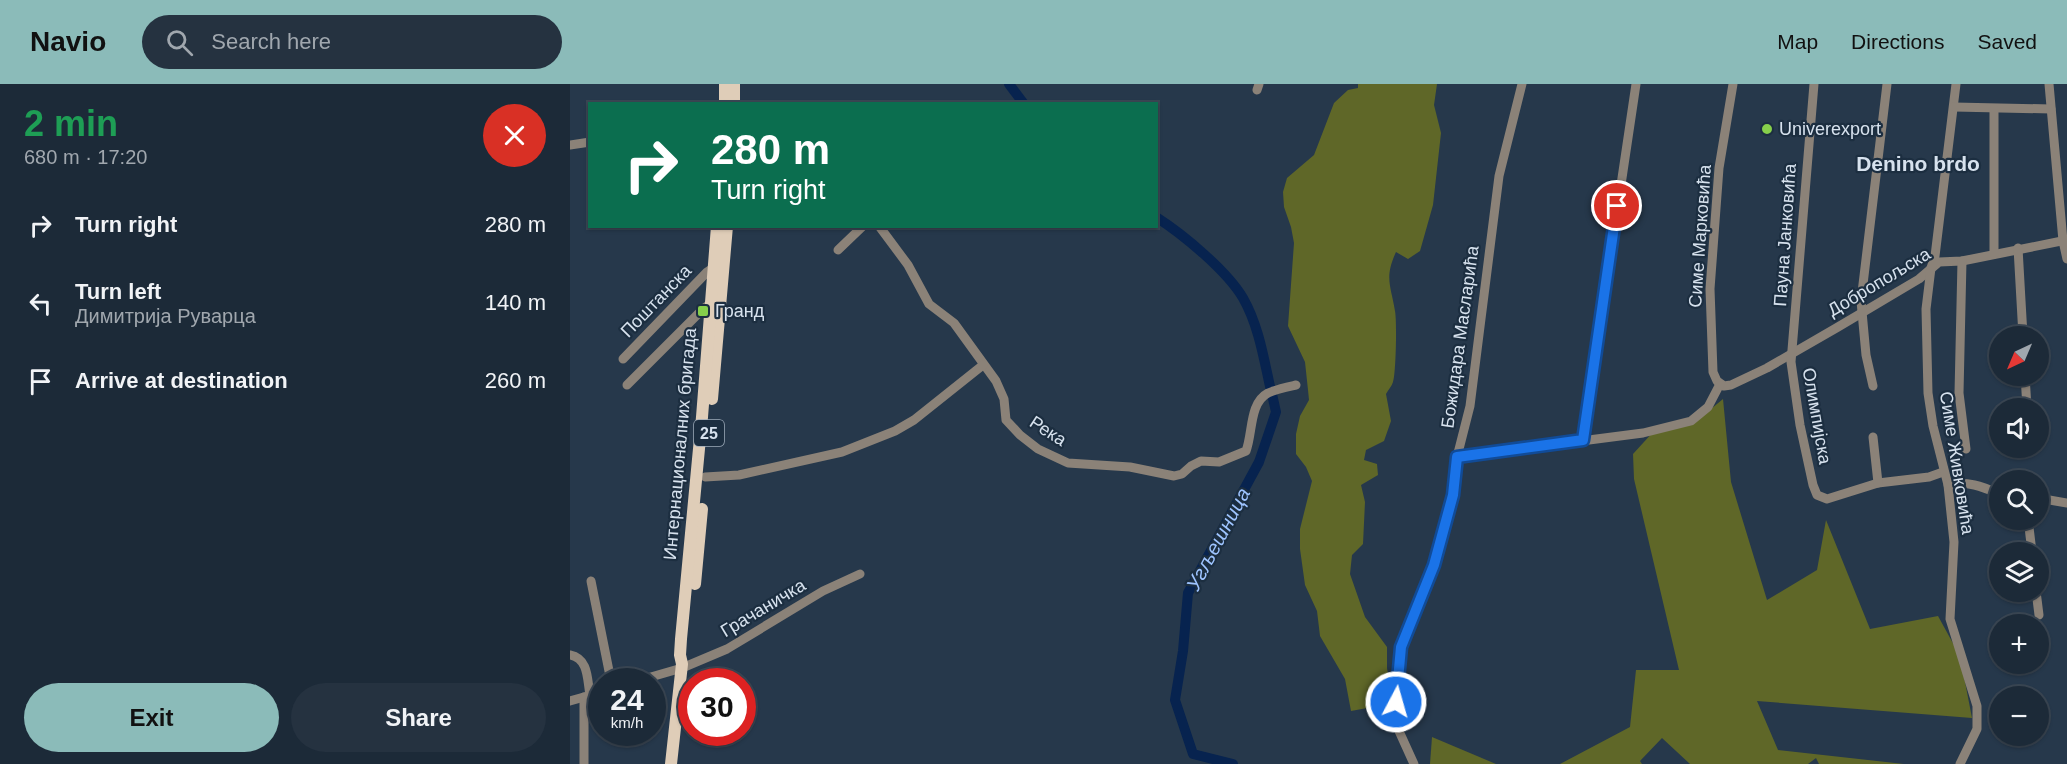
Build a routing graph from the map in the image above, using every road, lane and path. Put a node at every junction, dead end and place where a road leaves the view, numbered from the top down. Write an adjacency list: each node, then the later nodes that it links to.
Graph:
1 (725, 84): 10 (main road)
2 (734, 84): 11 (main road)
3 (1522, 84): 42 (street, Божидара Масларића)
4 (1636, 84): 40 (street)
5 (1733, 84): 37 (street, Симе Марковића)
6 (1814, 84): 32 (street, Пауна Јанковића)
7 (1887, 84): 30 (street)
8 (1956, 84): 12 (street, Симе Живковића)
9 (2049, 84): 14 (street)
10 (725, 102)
11 (734, 102)
12 (1954, 107): 13 (street); 28 (street, Симе Живковића)
13 (1994, 109): 14 (street); 24 (street)
14 (2051, 109): 21 (street)
15 (588, 142): 16 (street)
16 (570, 145)
17 (717, 228): 27 (main road, Интернационалних бригада / 25)
18 (727, 228): 44 (main road, Интернационалних бригада / 25)
19 (861, 228): 23 (street)
20 (880, 228): 34 (street, Река)
21 (2065, 241): 22 (street, Добропољска); 25 (street)
22 (2018, 249): 24 (street, Добропољска); 31 (street)
23 (838, 250)
24 (1994, 254): 26 (street, Добропољска)
25 (2067, 259)
26 (1962, 261): 28 (street, Добропољска); 41 (street)
27 (713, 268): 29 (main road, Интернационалних бригада / 25); 33 (street, Поштанска)
28 (1931, 268): 30 (street, Добропољска); 43 (street, Симе Живковића)
29 (710, 304): 35 (street); 53 (main road, Интернационалних бригада / 25)
30 (1862, 313): 32 (street, Добропољска); 38 (street)
31 (2022, 326)
32 (1792, 353): 37 (street, Добропољска); 45 (street, Олимпијска)
33 (623, 359)
34 (983, 365): 36 (street, Река); 44 (street)
35 (627, 385)
36 (1296, 385)
37 (1722, 385): 40 (street)
38 (1873, 386)
39 (1873, 437): 45 (street)
40 (1583, 440): 42 (street)
41 (1966, 449)
42 (1457, 457): 60 (street, Божидара Масларића)
43 (1944, 472): 45 (street); 46 (street, Симе Живковића)
44 (705, 477): 53 (main road, Интернационалних бригада / 25)
45 (1878, 483)
46 (1948, 485): 47 (street); 61 (street, Симе Живковића)
47 (1989, 490)
48 (2049, 500): 49 (street)
49 (2067, 503)
50 (860, 574): 53 (street, Грачаничка)
51 (591, 581): 54 (street)
52 (570, 655): 56 (street)
53 (682, 666): 55 (street, Грачаничка); 59 (main road, Интернационалних бригада / 25)
54 (608, 668)
55 (666, 671)
56 (587, 696): 57 (street); 58 (street)
57 (570, 701)
58 (585, 764)
59 (671, 764)
60 (1414, 764)
61 (1960, 764)

